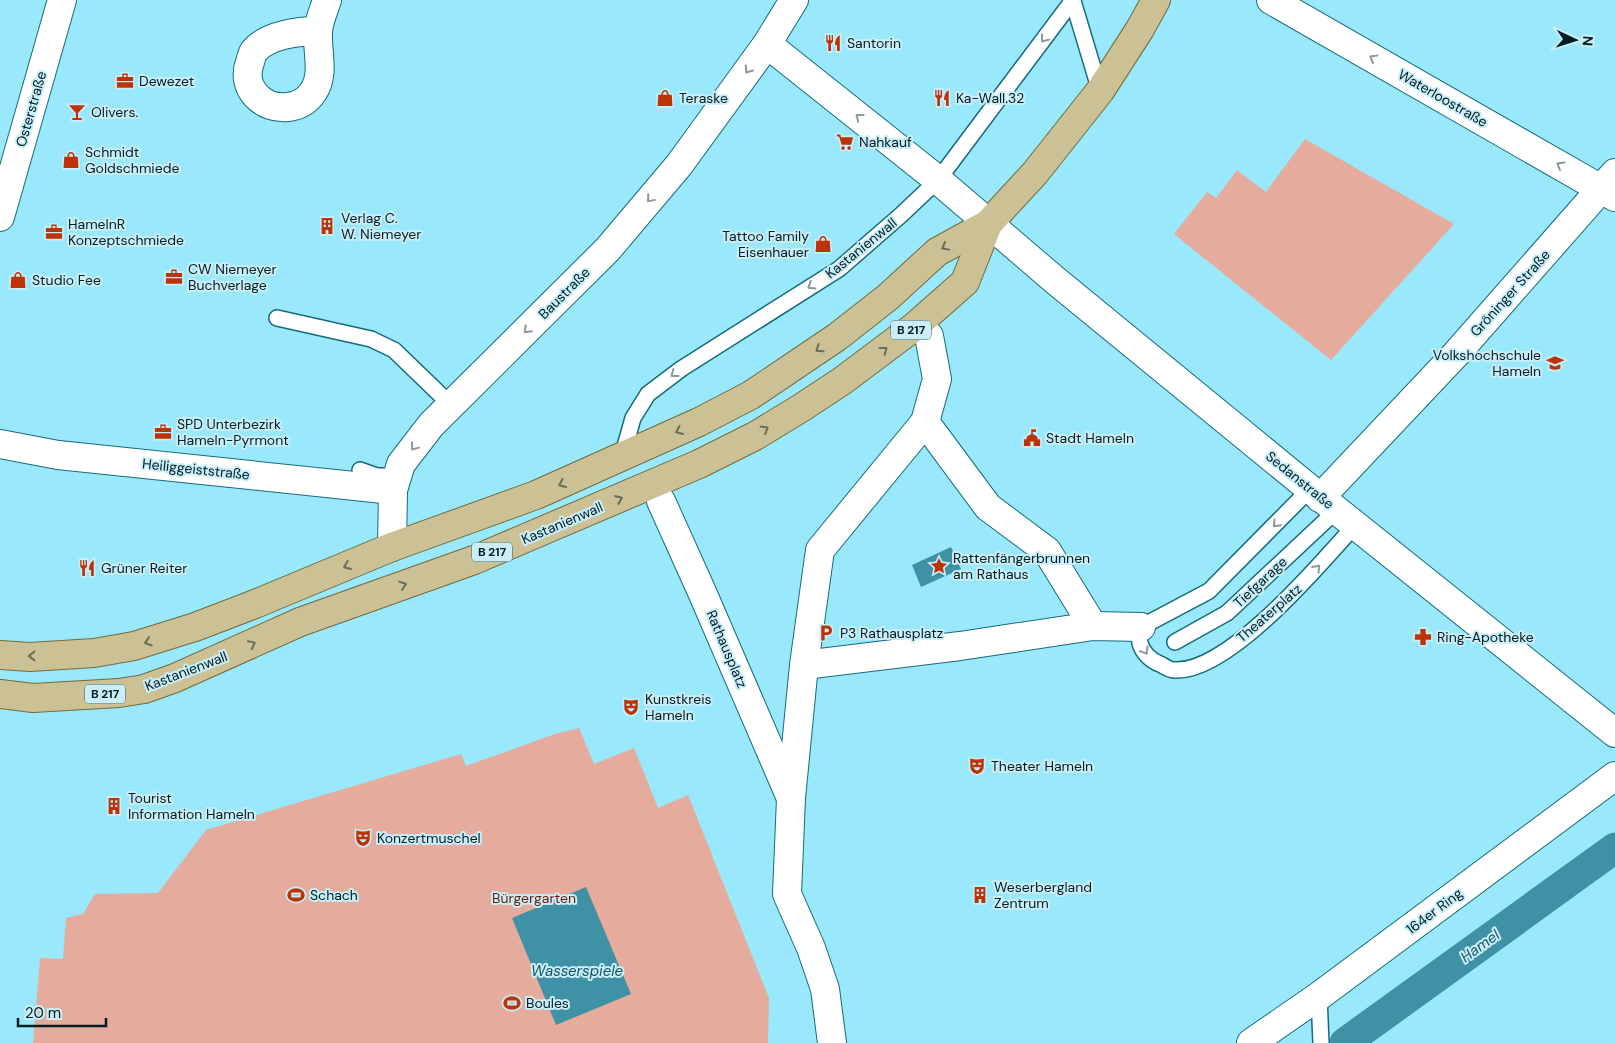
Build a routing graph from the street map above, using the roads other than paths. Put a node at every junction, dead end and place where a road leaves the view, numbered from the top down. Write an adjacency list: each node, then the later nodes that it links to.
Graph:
1 (62, 0): 12 (street, Osterstraße)
2 (327, 0): 7 (street)
3 (794, 0): 8 (street, Baustraße)
4 (1156, 0): 9 (main road, Kastanienwall / B 217)
5 (1271, 0): 11 (street, Waterloostraße, one-way to 5)
6 (1073, 1): 9 (lane, Kastanienwall); 10 (lane, Kastanienwall, one-way to 10)
7 (318, 31)
8 (767, 44): 10 (street, one-way to 8); 16 (street, Baustraße, one-way to 16)
9 (1100, 91): 13 (main road, Kastanienwall / B 217)
10 (938, 180): 13 (street); 19 (lane, Kastanienwall, one-way to 19)
11 (1611, 186): 23 (street, Gröninger Straße)
12 (0, 217)
13 (988, 224): 19 (main road, Kastanienwall / B 217, one-way to 19); 23 (street, Sedanstraße); 31 (main road, Kastanienwall / B 217, one-way to 13)
14 (277, 318): 16 (lane)
15 (928, 336): 17 (street, Rathausplatz)
16 (451, 405): 21 (street, Baustraße, one-way to 21)
17 (925, 422): 25 (street); 29 (street, Rathausplatz)
18 (0, 444): 21 (street, Heiliggeiststraße)
19 (622, 457): 24 (main road, Kastanienwall / B 217, one-way to 24)
20 (360, 470): 21 (lane)
21 (396, 483): 24 (street, Baustraße)
22 (661, 501): 35 (street, Rathausplatz)
23 (1331, 505): 26 (lane, one-way to 26); 26 (lane, Theaterplatz, one-way to 23); 27 (lane, Tiefgarage); 33 (street, Sedanstraße)
24 (392, 547): 28 (main road, Kastanienwall / B 217, one-way to 28)
25 (1093, 626): 26 (street); 29 (street)
26 (1141, 627)
27 (1175, 642)
28 (0, 655)
29 (804, 665): 35 (street, Rathausplatz)
30 (0, 694): 31 (main road, Kastanienwall / B 217)
31 (33, 698): 32 (main road)
32 (0, 716)
33 (1615, 733)
34 (1615, 776): 36 (street, 164er Ring)
35 (791, 798): 38 (street, Rathausplatz)
36 (1319, 996): 37 (lane); 39 (street, 164er Ring)
37 (1321, 1040)
38 (832, 1043)
39 (1251, 1043)

